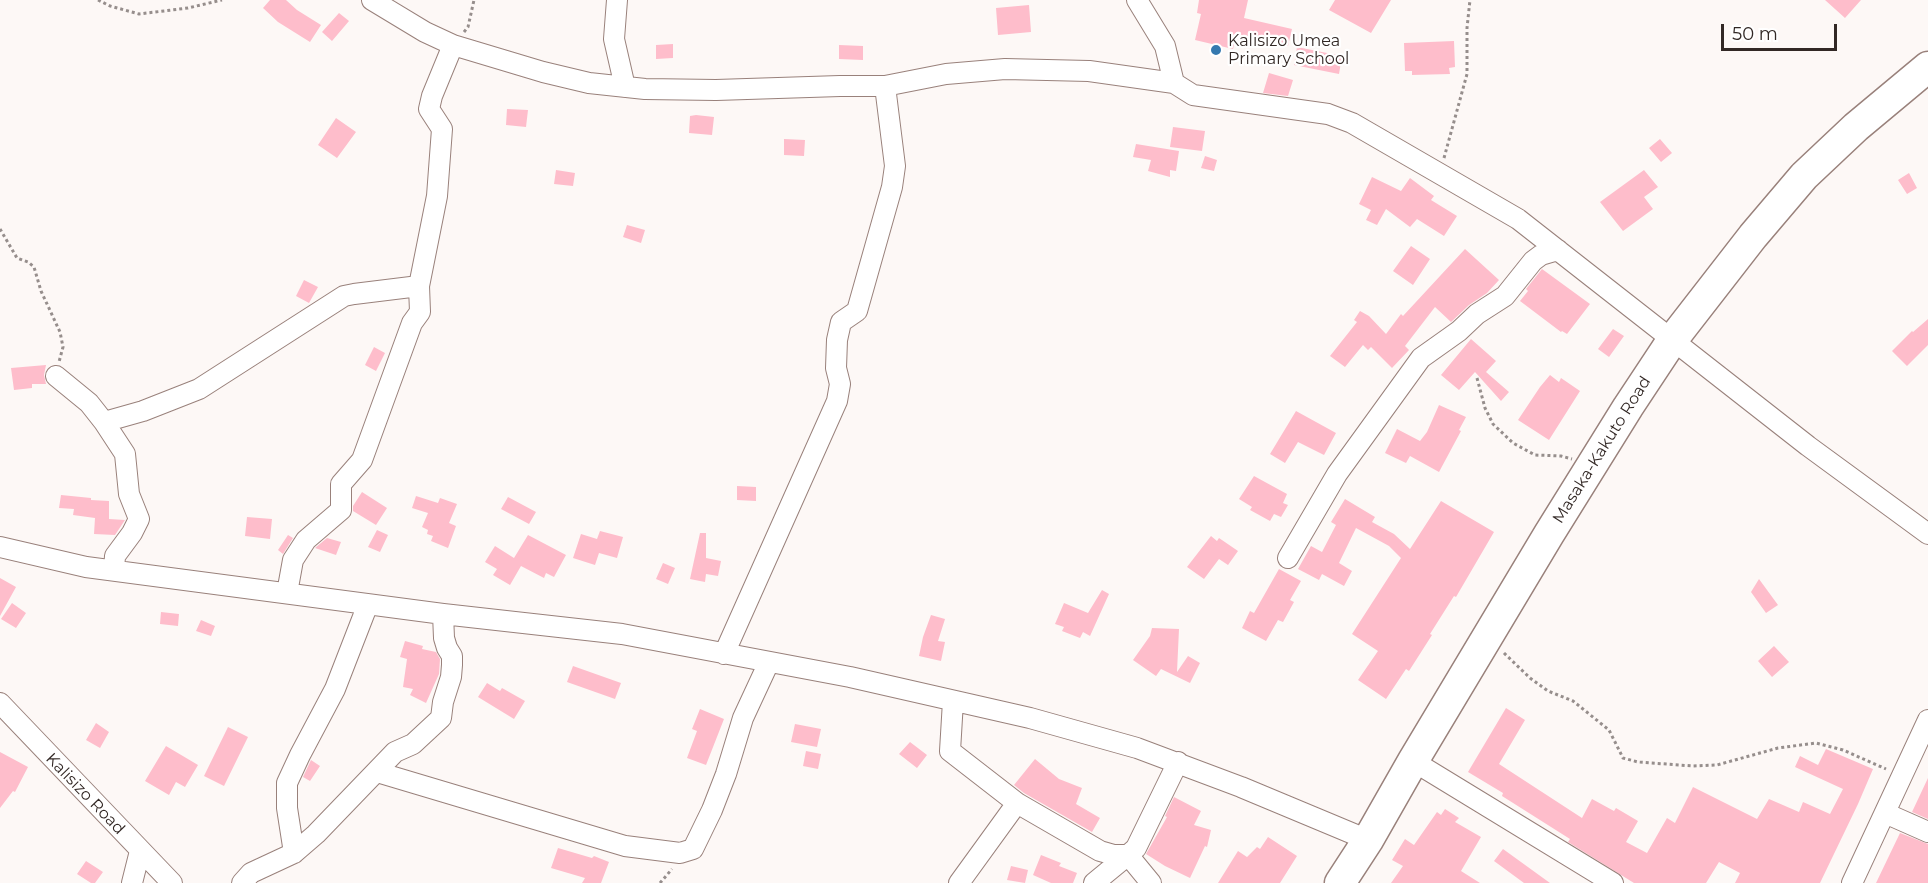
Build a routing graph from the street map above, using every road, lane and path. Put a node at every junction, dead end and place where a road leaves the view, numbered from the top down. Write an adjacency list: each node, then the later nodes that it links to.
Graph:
1 (98, 0): 2 (path)
2 (222, 0)
3 (372, 0): 8 (street)
4 (474, 0): 8 (path)
5 (617, 0): 12 (street)
6 (1137, 0): 10 (street)
7 (1470, 0): 13 (path)
8 (453, 45): 12 (street); 16 (street)
9 (1928, 67): 17 (highway, Masaka-Kakuto Road)
10 (1174, 83): 11 (street); 13 (street)
11 (885, 86): 12 (street); 30 (street)
12 (625, 87)
13 (1440, 174): 15 (street)
14 (0, 229): 18 (path)
15 (1558, 250): 17 (street); 24 (street)
16 (419, 286): 20 (street); 26 (street)
17 (1672, 339): 21 (highway, Masaka-Kakuto Road); 22 (street)
18 (56, 376): 20 (street)
19 (1477, 378): 21 (path)
20 (104, 422): 25 (street)
21 (1589, 470): 29 (highway, Masaka-Kakuto Road)
22 (1928, 534)
23 (0, 547): 25 (street)
24 (1288, 558)
25 (114, 570): 26 (street)
26 (287, 593): 27 (street)
27 (369, 604): 28 (street); 44 (street)
28 (443, 614): 30 (street); 37 (street)
29 (1487, 637): 35 (highway, Masaka-Kakuto Road); 38 (path)
30 (724, 654): 31 (street)
31 (769, 662): 32 (street); 37 (street)
32 (953, 701): 36 (street); 39 (street)
33 (0, 704): 43 (street, Kalisizo Road)
34 (1928, 720): 38 (street)
35 (1413, 761): 42 (highway, Masaka-Kakuto Road); 53 (street)
36 (1178, 762): 42 (street); 45 (street)
37 (377, 772): 44 (street)
38 (1902, 777): 40 (street)
39 (1017, 804): 45 (street); 49 (street)
40 (1885, 813): 41 (street); 54 (street)
41 (1928, 832)
42 (1368, 840): 52 (highway, Masaka-Kakuto Road)
43 (140, 851): 46 (street); 47 (street, Kalisizo Road)
44 (294, 853): 48 (street)
45 (1128, 855): 50 (street); 51 (street)
46 (132, 883)
47 (172, 883)
48 (242, 883)
49 (959, 883)
50 (1094, 883)
51 (1151, 883)
52 (1340, 883)
53 (1612, 883)
54 (1852, 883)

